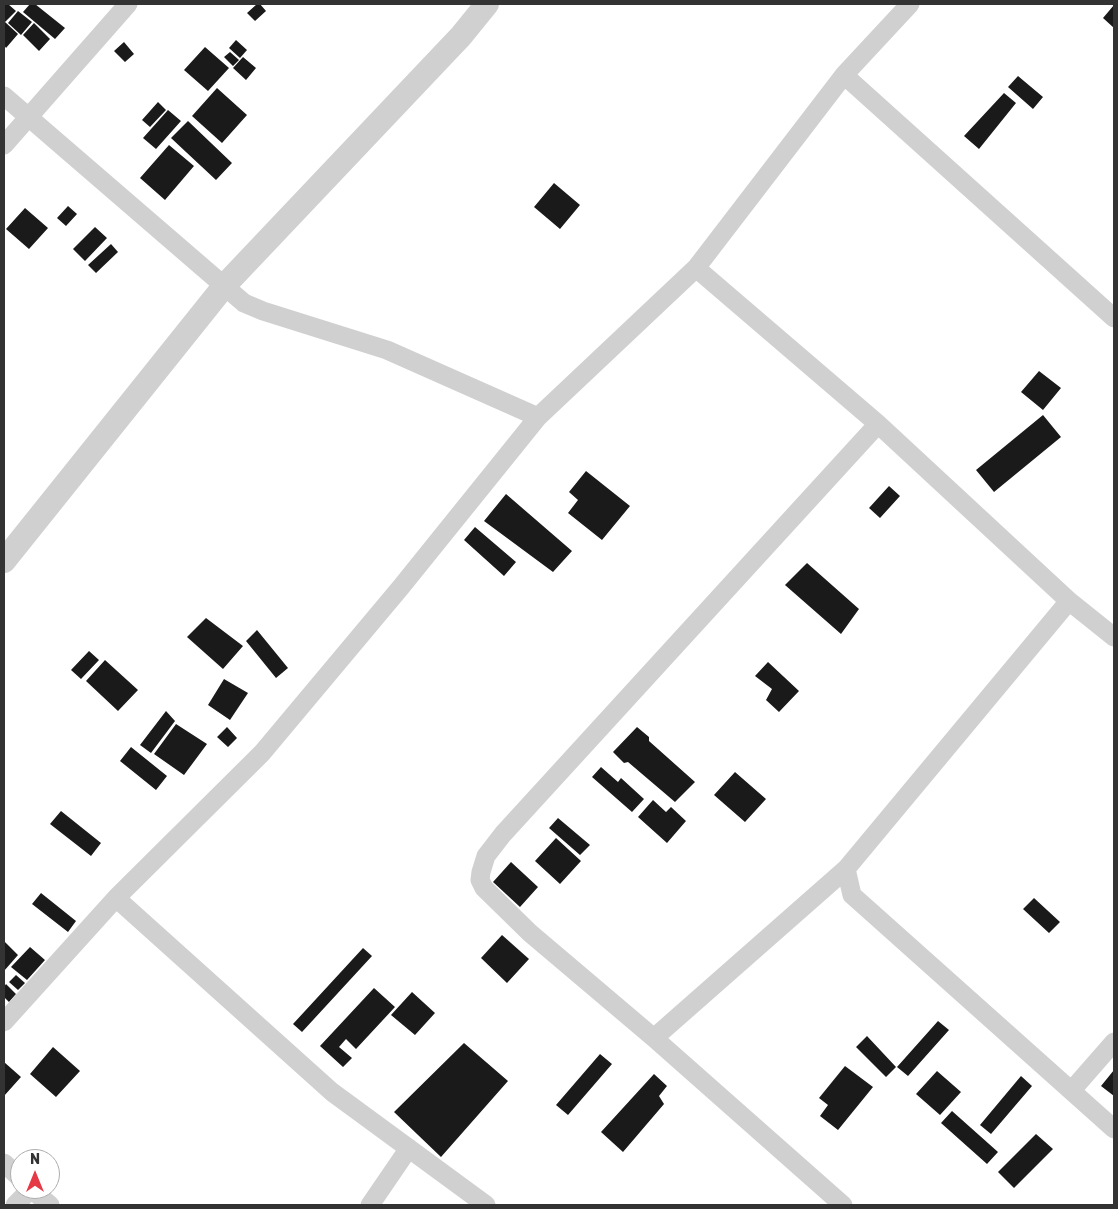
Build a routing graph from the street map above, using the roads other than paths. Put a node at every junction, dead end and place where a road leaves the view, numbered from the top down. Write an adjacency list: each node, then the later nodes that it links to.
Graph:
1 (128, 4): 6 (street)
2 (487, 4): 9 (street)
3 (910, 4): 4 (street)
4 (844, 75): 8 (street); 10 (street)
5 (4, 96): 6 (street)
6 (28, 116): 7 (street); 9 (street)
7 (4, 145)
8 (696, 268): 11 (street); 12 (street)
9 (225, 285): 11 (street); 13 (street)
10 (1114, 318)
11 (538, 417): 17 (street)
12 (878, 424): 14 (street); 19 (street)
13 (4, 561)
14 (1069, 601): 15 (street); 16 (street)
15 (1114, 637)
16 (846, 868): 19 (street); 21 (street)
17 (116, 898): 18 (street); 23 (street)
18 (4, 1022)
19 (654, 1038): 26 (street)
20 (1114, 1042): 21 (street)
21 (1072, 1090): 22 (street)
22 (1114, 1129)
23 (409, 1148): 24 (street); 25 (street)
24 (370, 1205)
25 (486, 1205)
26 (843, 1205)

